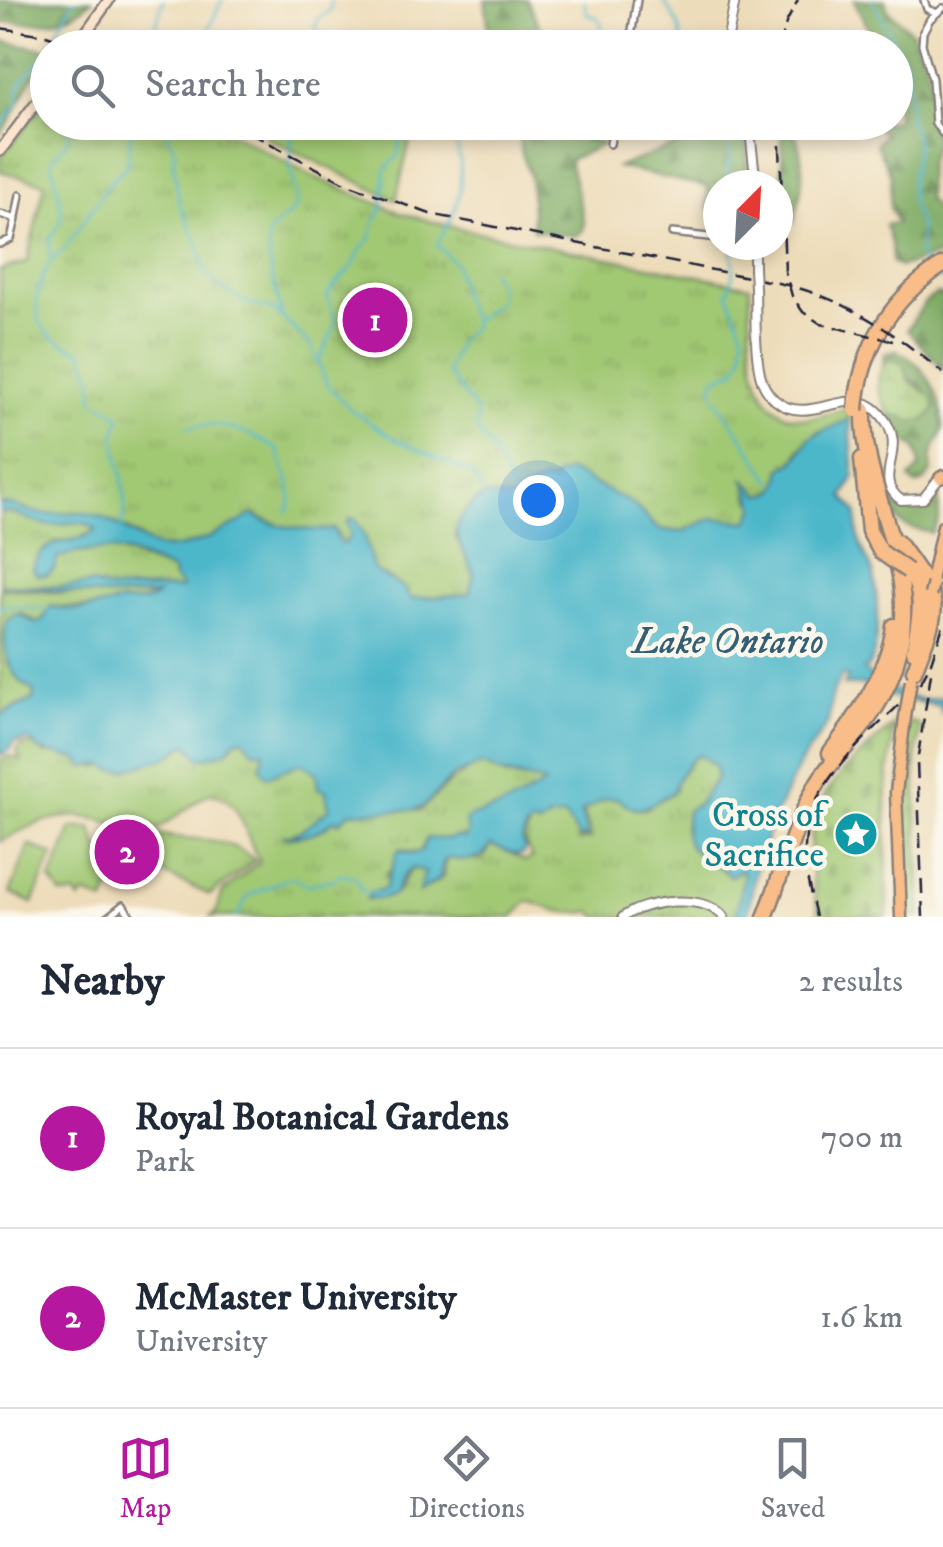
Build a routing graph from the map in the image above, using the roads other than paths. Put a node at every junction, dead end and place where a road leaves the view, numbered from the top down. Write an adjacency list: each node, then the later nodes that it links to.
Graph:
1 (109, 0): 7 (main road)
2 (637, 0): 8 (street)
3 (735, 0): 9 (street)
4 (924, 0): 6 (street)
5 (943, 8): 6 (street)
6 (936, 12): 11 (street)
7 (88, 30)
8 (632, 30)
9 (729, 30)
10 (30, 110): 15 (main road)
11 (943, 134)
12 (611, 140): 14 (street)
13 (751, 140): 16 (street)
14 (610, 144)
15 (0, 151)
16 (754, 170)
17 (20, 195): 19 (street)
18 (0, 214): 19 (street)
19 (14, 226): 22 (street)
20 (672, 233): 21 (street)
21 (703, 236)
22 (0, 244)
23 (754, 260): 28 (street, bridge)
24 (943, 264): 26 (highway)
25 (943, 273): 26 (highway)
26 (861, 404): 27 (highway); 29 (highway)
27 (862, 459): 33 (highway, bridge); 34 (highway)
28 (942, 476)
29 (877, 487): 33 (highway); 34 (highway)
30 (943, 526): 32 (main road)
31 (943, 536): 32 (main road)
32 (930, 588): 33 (main road)
33 (913, 671): 42 (main road, bridge)
34 (886, 676): 35 (highway)
35 (874, 699): 40 (highway); 41 (highway)
36 (722, 914): 39 (street)
37 (108, 917): 38 (street)
38 (132, 917)
39 (623, 917)
40 (757, 917)
41 (766, 917)
42 (901, 917)

